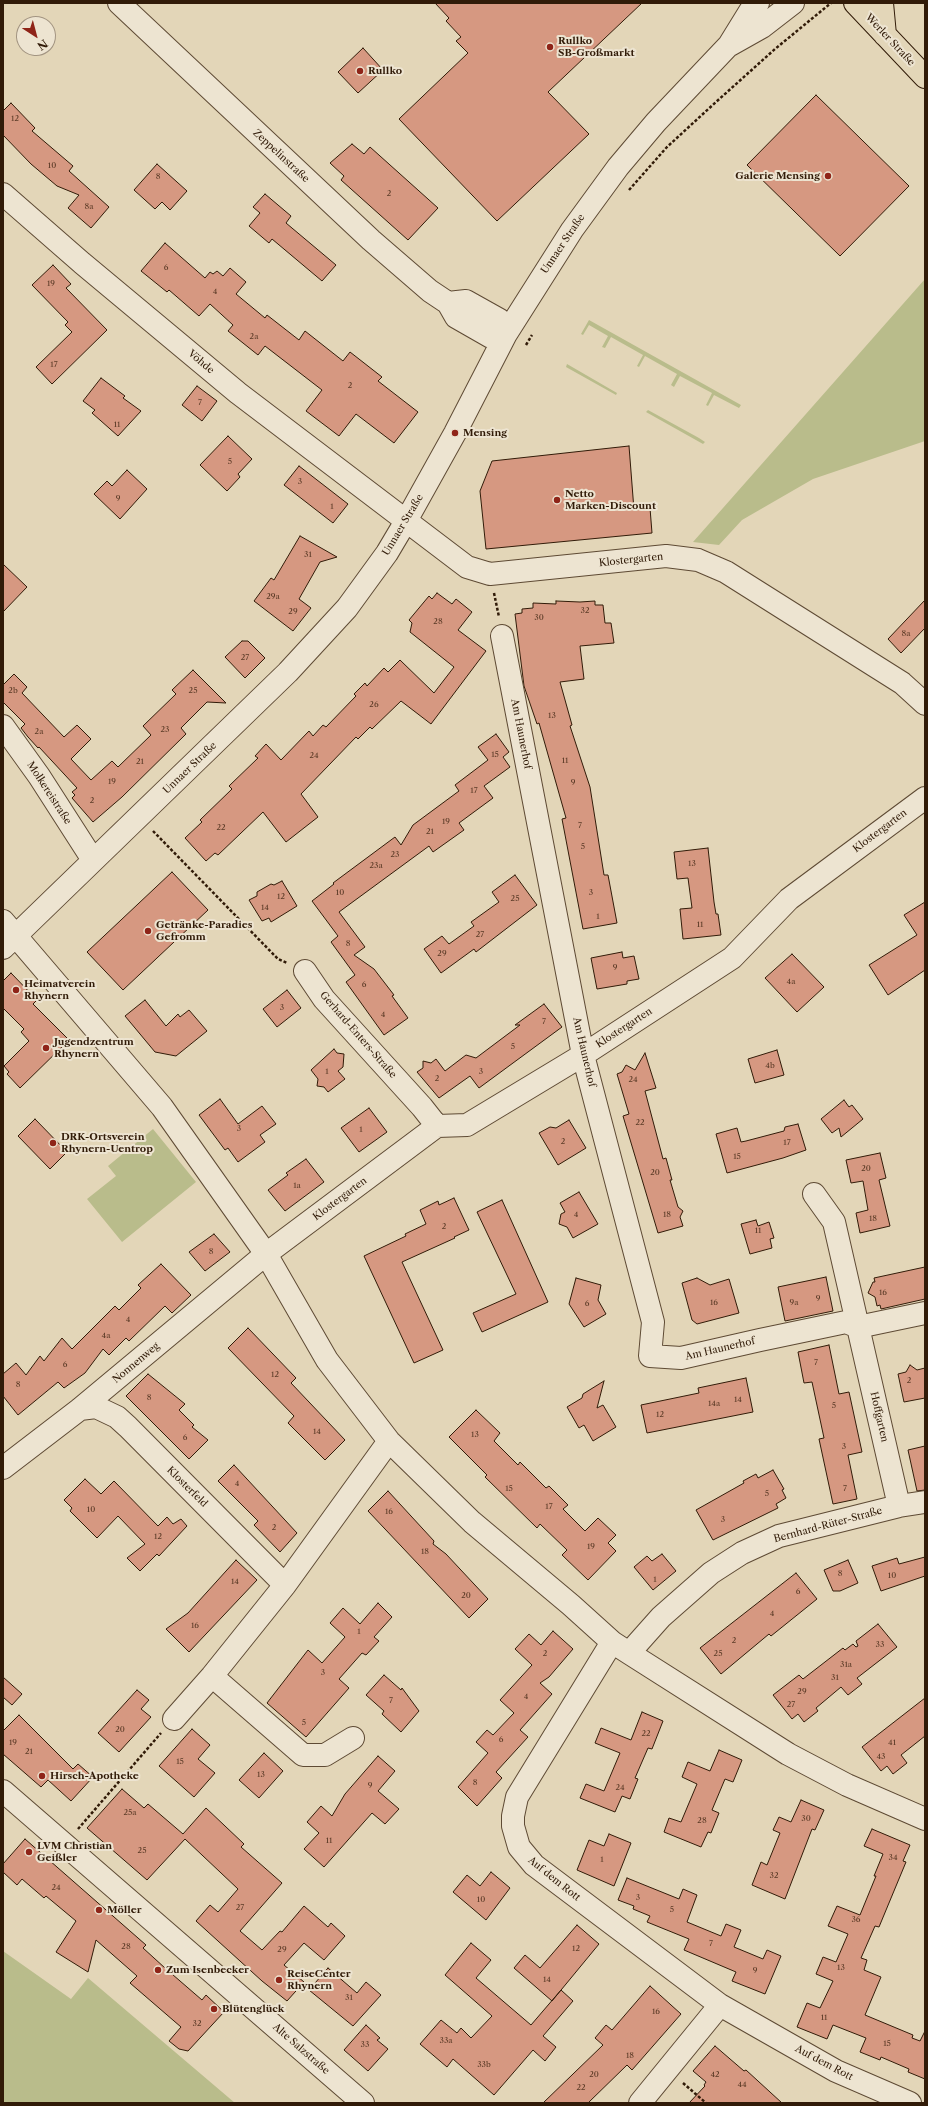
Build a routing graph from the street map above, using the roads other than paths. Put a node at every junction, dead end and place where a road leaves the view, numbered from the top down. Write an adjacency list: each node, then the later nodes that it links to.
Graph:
1 (119, 3): 10 (street, Zeppelinstraße)
2 (792, 3): 7 (street, Unnaer Straße)
3 (855, 3): 6 (main road, Werler Straße)
4 (882, 3): 6 (main road)
5 (753, 6): 7 (street, Unnaer Straße)
6 (885, 35): 8 (main road, Werler Straße)
7 (729, 45): 10 (street, Unnaer Straße)
8 (925, 77)
9 (3, 194): 11 (street, Vöhde)
10 (506, 334): 11 (street, Unnaer Straße)
11 (406, 521): 13 (street, Klostergarten); 16 (street, Unnaer Straße)
12 (502, 636): 19 (street, Am Haunerhof)
13 (925, 704)
14 (3, 726): 16 (street, Molkereistraße)
15 (925, 798): 19 (street, Klostergarten)
16 (93, 860): 17 (street, Unnaer Straße)
17 (7, 935): 22 (street)
18 (306, 971): 20 (street, Gerhard-Enters-Straße)
19 (583, 1055): 20 (street, Klostergarten); 24 (street, Am Haunerhof)
20 (437, 1126): 22 (street, Klostergarten)
21 (814, 1194): 24 (street, Hoffgarten)
22 (266, 1254): 25 (street, Nonnenweg); 26 (street)
23 (925, 1313): 24 (street)
24 (858, 1327): 29 (street, Hoffgarten)
25 (80, 1409): 27 (street, Nonnenweg); 30 (street, Klosterfeld)
26 (389, 1441): 30 (street); 31 (street)
27 (3, 1468)
28 (925, 1502): 29 (street, Bernhard-Rüter-Straße)
29 (899, 1506): 31 (street, Bernhard-Rüter-Straße)
30 (285, 1585): 32 (street)
31 (620, 1648): 36 (street); 37 (street, Auf dem Rott)
32 (212, 1676): 33 (street); 34 (street)
33 (174, 1719)
34 (353, 1738)
35 (3, 1791): 38 (street, Alte Salzstraße)
36 (925, 1819)
37 (720, 2005): 39 (street); 40 (street, Auf dem Rott)
38 (363, 2103)
39 (640, 2103)
40 (910, 2103)

